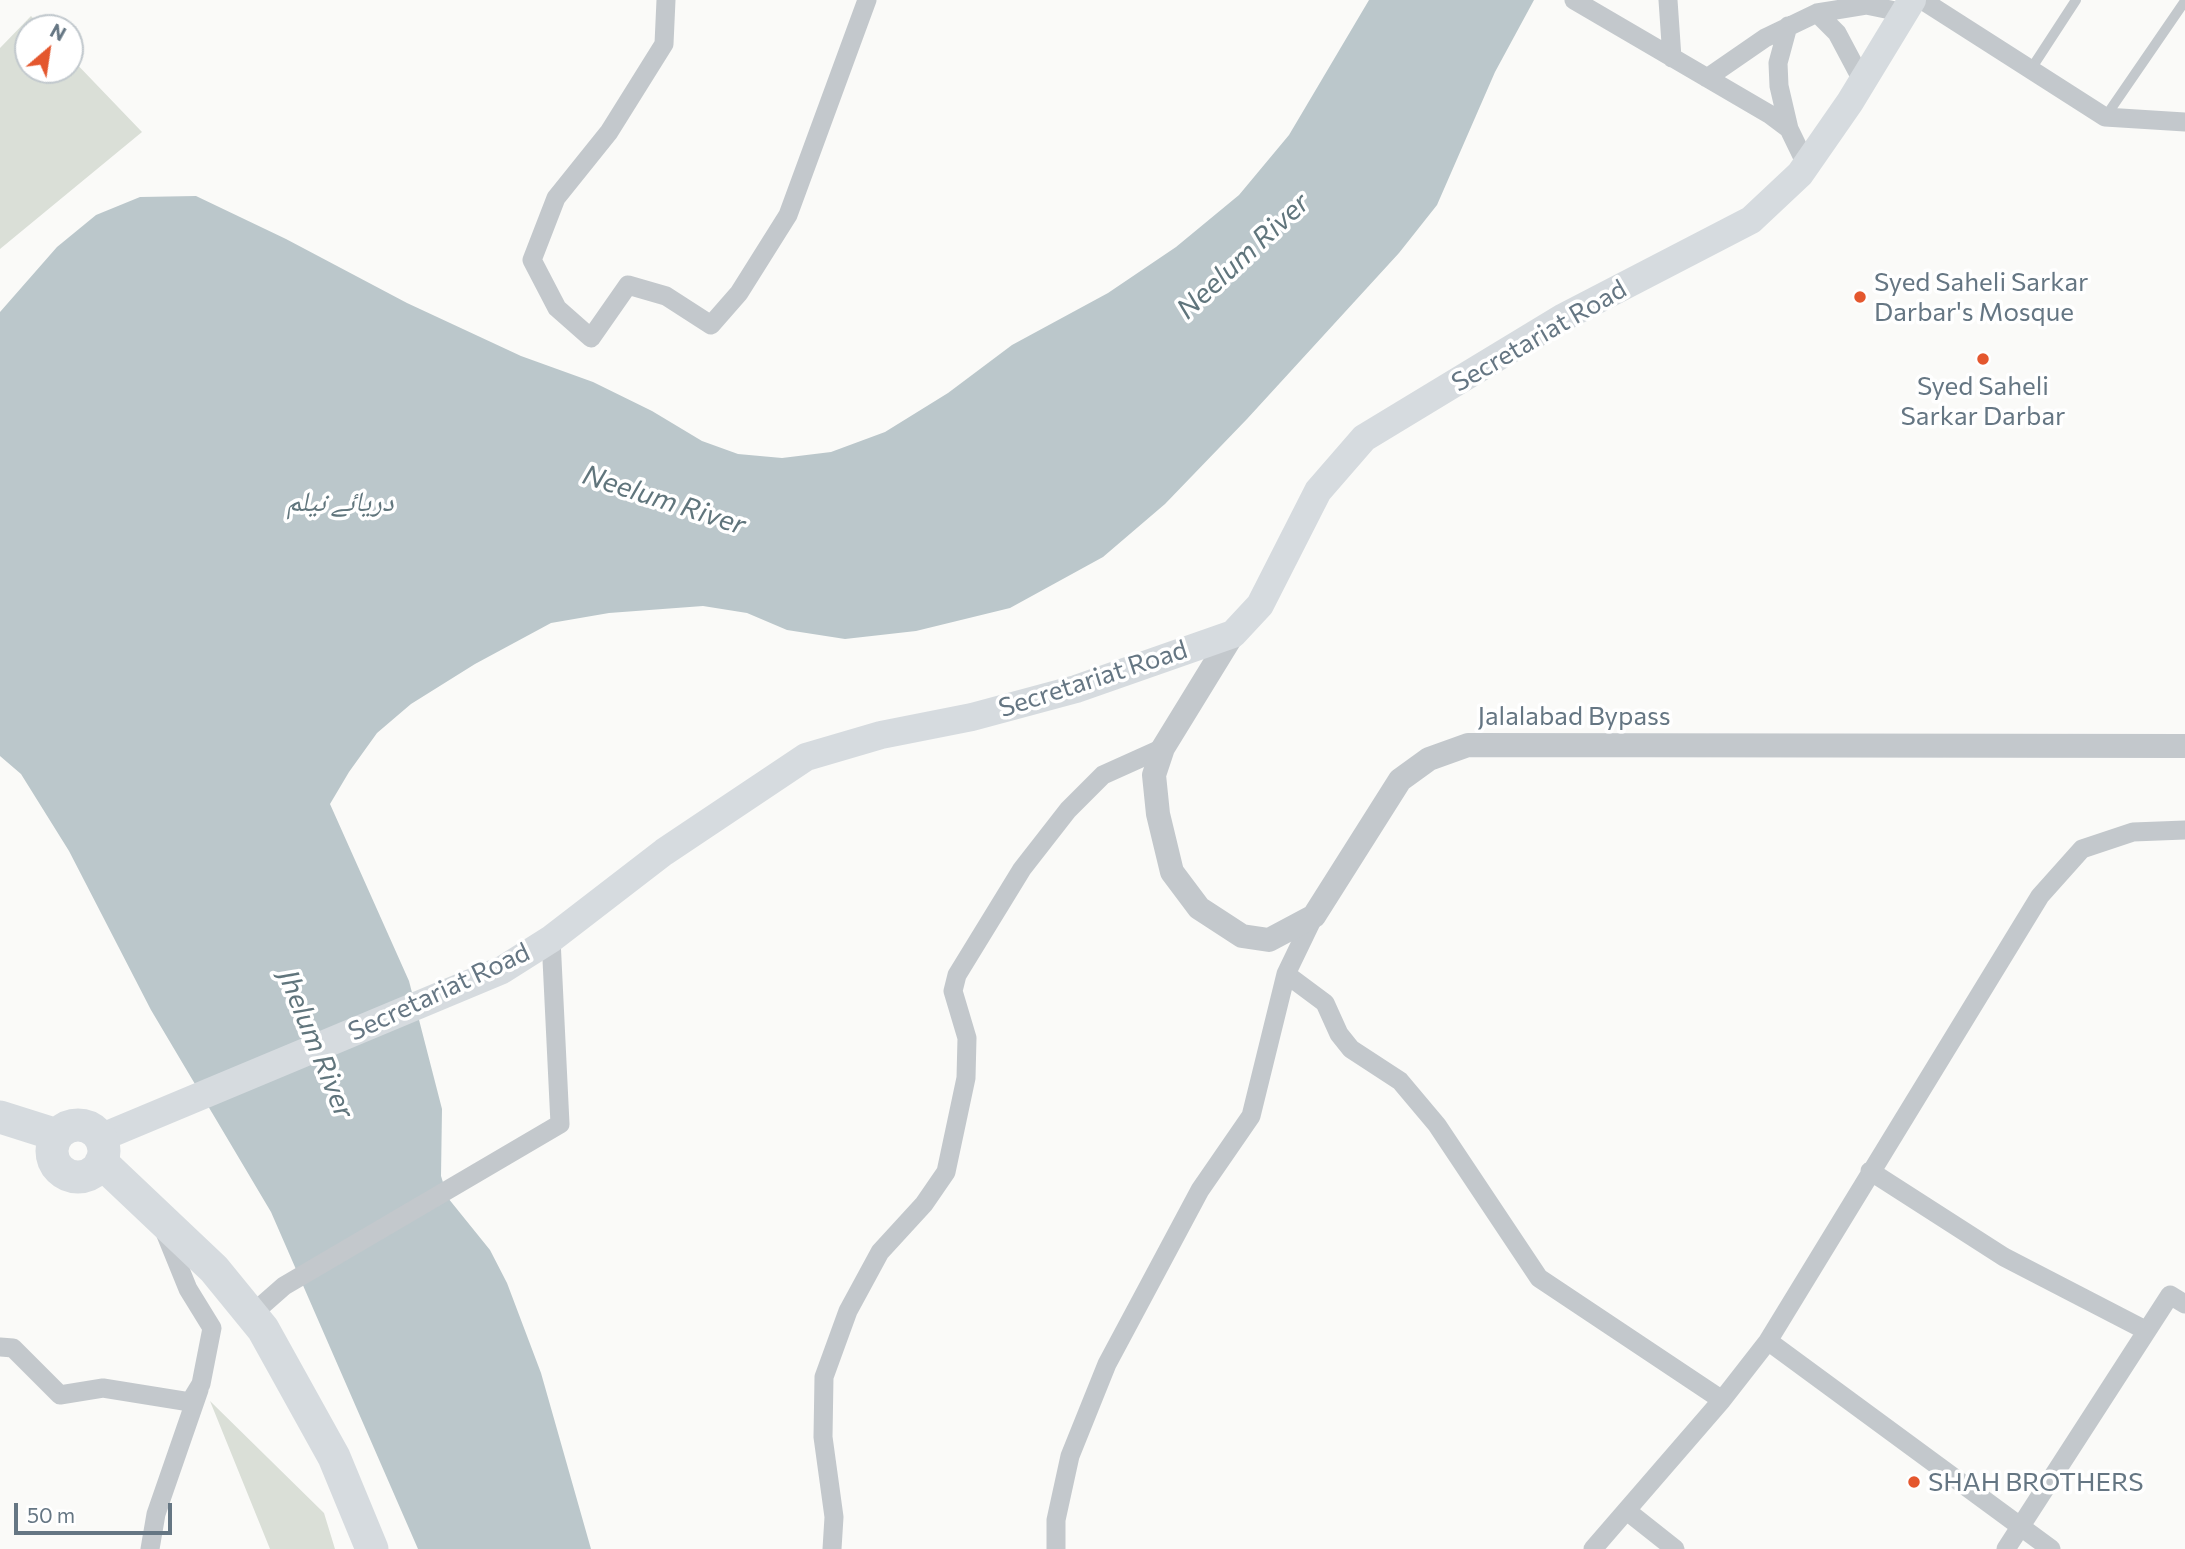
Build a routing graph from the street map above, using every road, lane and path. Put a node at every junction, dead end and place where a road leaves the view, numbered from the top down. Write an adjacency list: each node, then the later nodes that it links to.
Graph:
1 (666, 0): 2 (street)
2 (867, 0)
3 (1574, 0): 10 (street)
4 (1668, 0): 10 (street)
5 (2076, 0): 11 (lane)
6 (2185, 1): 14 (lane)
7 (1913, 4): 8 (street); 11 (street); 13 (main road, Secretariat Road)
8 (1817, 13): 9 (street); 13 (street)
9 (1788, 26): 12 (street); 16 (street)
10 (1672, 58): 12 (street)
11 (2031, 69): 14 (street)
12 (1707, 78): 16 (street)
13 (1863, 82): 17 (main road, Secretariat Road)
14 (2105, 117): 15 (street)
15 (2185, 122)
16 (1789, 129): 17 (street)
17 (1806, 164): 18 (main road, Secretariat Road)
18 (1233, 634): 20 (street, Jalalabad Bypass); 23 (main road, Secretariat Road)
19 (2185, 746): 22 (street, Jalalabad Bypass)
20 (1163, 748): 22 (street, Jalalabad Bypass); 41 (street)
21 (2185, 830): 28 (street)
22 (1314, 916): 24 (street)
23 (551, 939): 27 (main road, Secretariat Road); 31 (street)
24 (1286, 974): 36 (street); 42 (street)
25 (0, 1117): 26 (highway)
26 (57, 1135): 27 (highway); 27 (highway)
27 (107, 1144): 29 (highway)
28 (1870, 1171): 32 (street); 33 (street)
29 (160, 1220): 31 (highway); 35 (street)
30 (2185, 1304): 32 (street)
31 (251, 1315): 40 (highway)
32 (2147, 1331): 38 (street)
33 (1768, 1341): 36 (street); 38 (street)
34 (0, 1347): 35 (street)
35 (201, 1384): 39 (street)
36 (1722, 1400): 37 (street)
37 (1627, 1511): 43 (street); 44 (street)
38 (2021, 1528): 45 (street); 46 (street)
39 (149, 1549)
40 (372, 1549)
41 (832, 1549)
42 (1056, 1549)
43 (1592, 1549)
44 (1675, 1549)
45 (2006, 1549)
46 (2051, 1549)

